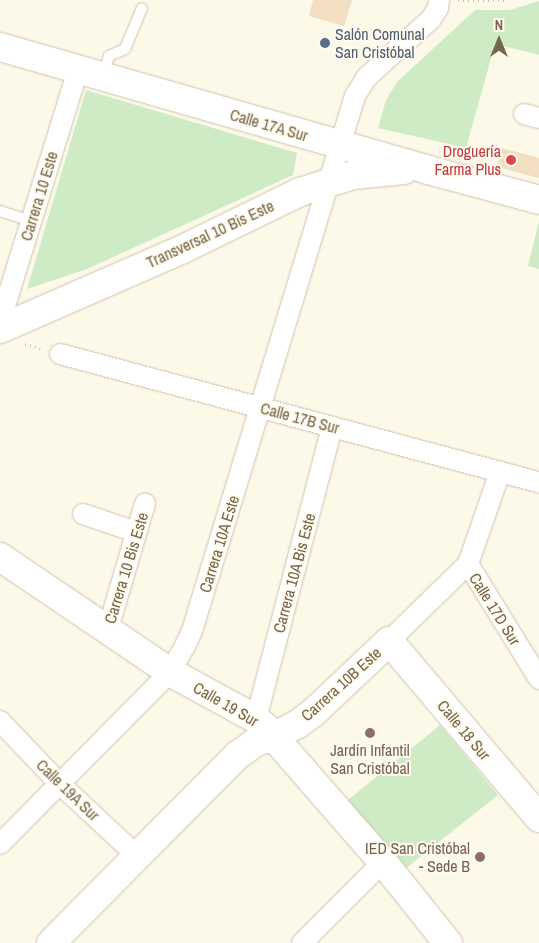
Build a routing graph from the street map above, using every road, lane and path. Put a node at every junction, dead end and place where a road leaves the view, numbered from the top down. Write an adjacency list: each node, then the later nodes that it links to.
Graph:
1 (456, 0): 2 (path)
2 (505, 0)
3 (437, 6): 7 (street)
4 (142, 8): 6 (lane)
5 (0, 47): 6 (street, Calle 17A Sur)
6 (90, 74): 7 (street, Calle 17A Sur); 12 (street, Carrera 10 Este)
7 (341, 145): 8 (street, Calle 17A Sur); 9 (street, Carrera 10A Este)
8 (428, 170): 9 (street, Transversal 10 Bis Este); 10 (street, Calle 17A Sur)
9 (330, 180): 14 (street, Transversal 10 Bis Este); 16 (street, Carrera 10A Este)
10 (539, 200)
11 (0, 212): 12 (lane)
12 (31, 221): 13 (street, Carrera 10 Este)
13 (0, 322)
14 (10, 336): 15 (path)
15 (60, 354): 16 (street, Calle 17B Sur)
16 (260, 407): 17 (street, Calle 17B Sur); 27 (street, Carrera 10A Este)
17 (332, 427): 18 (street, Calle 17B Sur); 30 (street, Carrera 10A Bis Este)
18 (500, 472): 19 (street, Calle 17B Sur); 24 (street, Carrera 10B Este)
19 (539, 482)
20 (145, 504): 22 (street, Carrera 10 Bis Este)
21 (84, 514): 22 (street)
22 (136, 532): 25 (street, Carrera 10 Bis Este)
23 (0, 557): 25 (street, Calle 19 Sur)
24 (468, 564): 26 (street, Carrera 10B Este); 28 (street, Calle 17D Sur)
25 (107, 632): 27 (street, Calle 19 Sur)
26 (389, 641): 30 (street, Carrera 10B Este); 32 (street, Calle 18 Sur)
27 (170, 672): 30 (street, Calle 19 Sur); 31 (street, Carrera 10A Este)
28 (539, 679)
29 (0, 722): 31 (street, Calle 19A Sur)
30 (265, 728): 34 (street, Carrera 10B Este); 35 (street, Calle 19 Sur)
31 (59, 783): 33 (street, Carrera 10A Este); 34 (street, Calle 19A Sur)
32 (539, 818)
33 (0, 844)
34 (138, 857): 36 (street, Carrera 10B Este)
35 (383, 862): 37 (street); 38 (street, Calle 19 Sur)
36 (51, 943)
37 (302, 943)
38 (448, 943)

